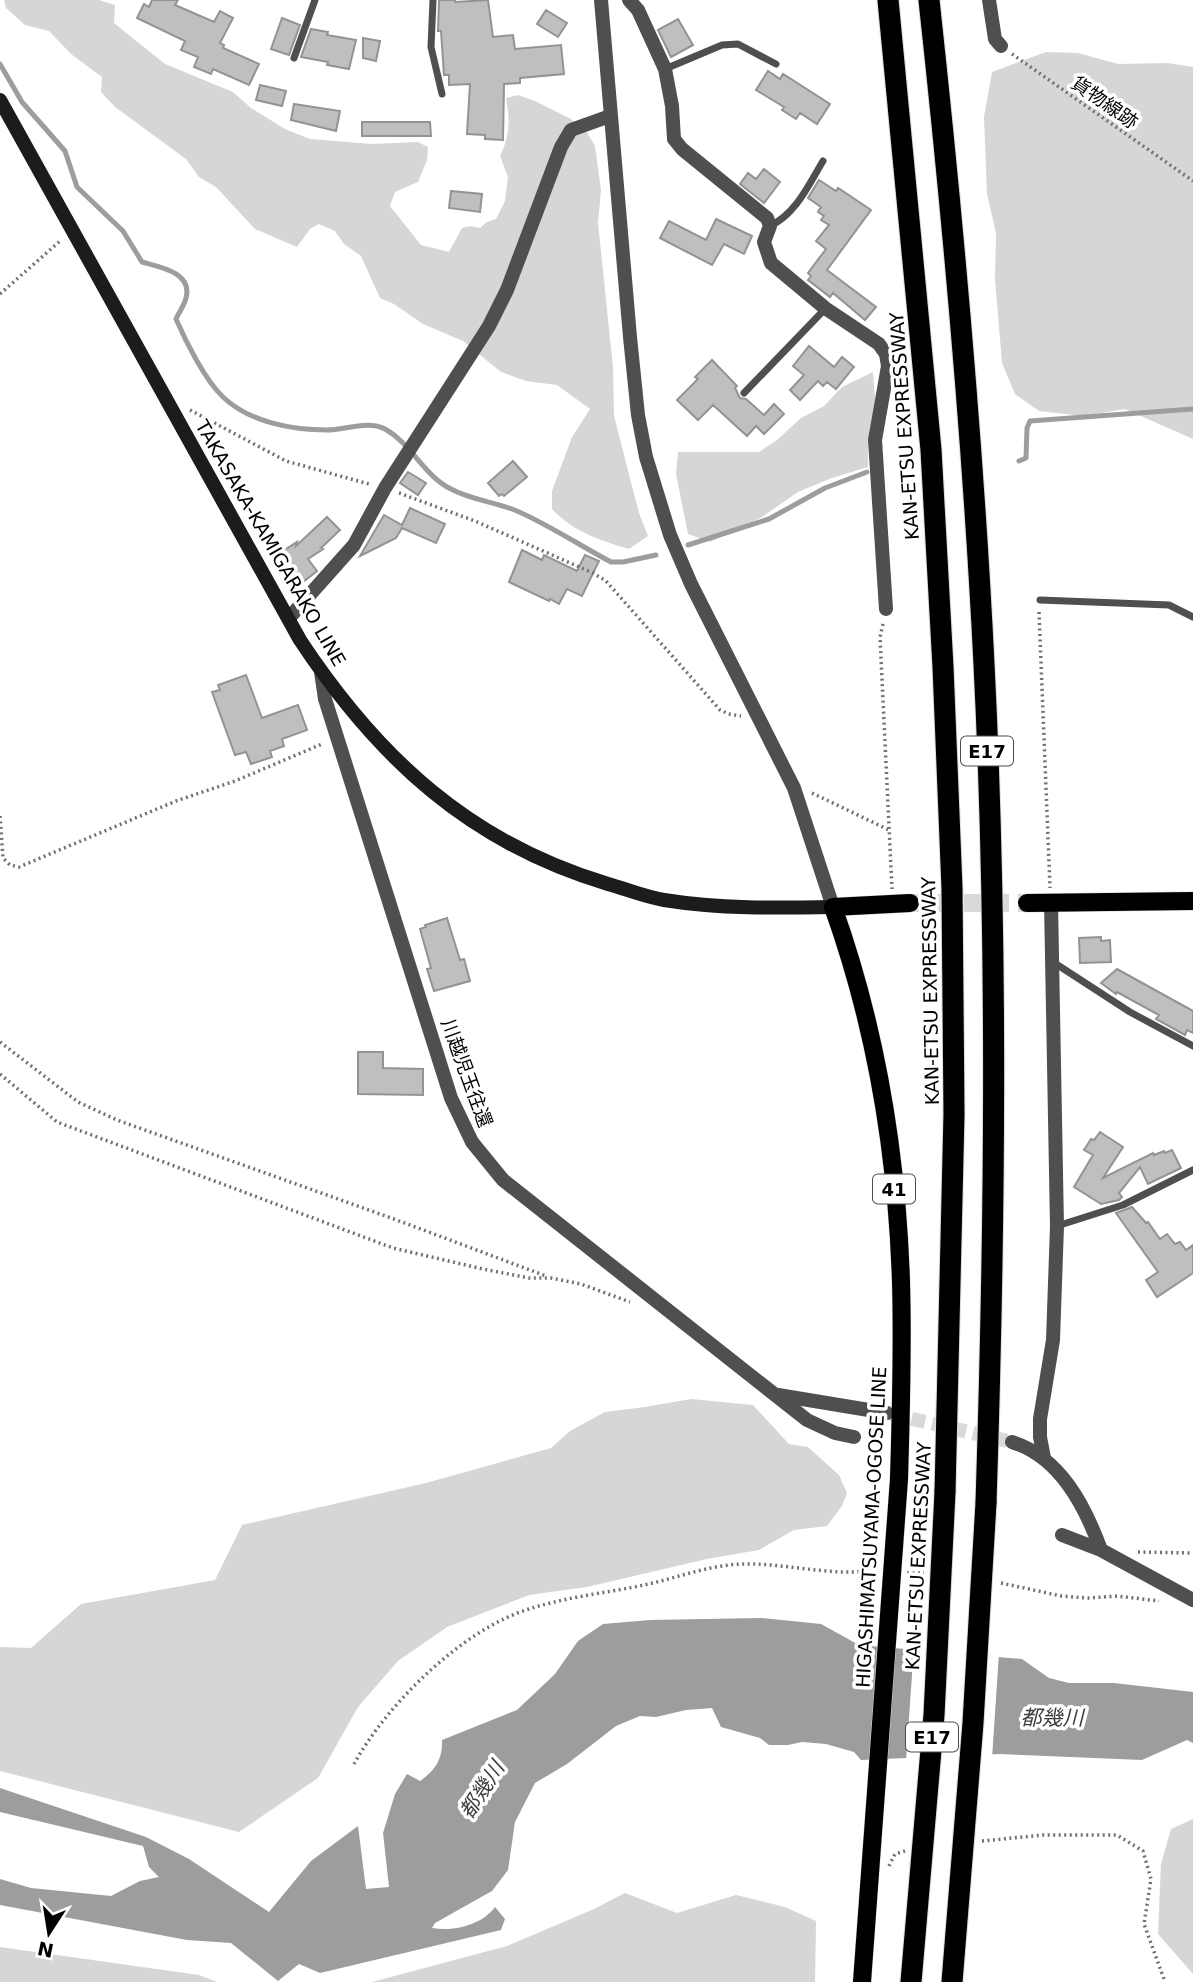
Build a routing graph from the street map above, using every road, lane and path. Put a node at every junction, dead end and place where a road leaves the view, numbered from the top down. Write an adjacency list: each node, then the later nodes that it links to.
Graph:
1 (315, 0): 9 (lane)
2 (433, 0): 12 (lane)
3 (601, 0): 14 (street)
4 (629, 0): 11 (street)
5 (888, 0): 66 (highway, KAN-ETSU EXPRESSWAY / E17, bridge)
6 (929, 0): 67 (highway, E17, bridge)
7 (989, 0): 8 (street)
8 (1001, 46): 16 (path, 貨物線跡)
9 (294, 58)
10 (776, 64): 11 (lane)
11 (664, 69): 17 (street)
12 (442, 94)
13 (0, 100): 18 (main road, TAKASAKA-KAMIGARAKO LINE)
14 (610, 116): 23 (street); 29 (street)
15 (823, 161): 17 (lane)
16 (1193, 181)
17 (770, 226): 20 (street)
18 (72, 230): 19 (path); 22 (main road, TAKASAKA-KAMIGARAKO LINE)
19 (0, 294)
20 (825, 308): 21 (lane); 25 (street)
21 (744, 393)
22 (173, 411): 23 (path); 27 (main road, TAKASAKA-KAMIGARAKO LINE)
23 (385, 488): 27 (street); 29 (path)
24 (1040, 600): 26 (lane); 35 (path)
25 (886, 609): 33 (path)
26 (1193, 617)
27 (289, 618): 28 (main road, TAKASAKA-KAMIGARAKO LINE)
28 (321, 672): 30 (street, 川越児玉往還); 38 (main road, TAKASAKA-KAMIGARAKO LINE)
29 (757, 715): 31 (street)
30 (337, 737): 32 (path); 47 (street, 川越児玉往還)
31 (796, 794): 33 (path); 38 (street)
32 (0, 816)
33 (889, 830): 37 (path)
34 (1193, 901): 35 (main road)
35 (1051, 902): 36 (main road); 39 (street)
36 (1027, 903)
37 (901, 904): 38 (main road)
38 (833, 907): 65 (main road, HIGASHIMATSUYAMA-OGOSE LINE / 41, bridge)
39 (1053, 962): 41 (lane); 44 (street)
40 (0, 1042): 45 (path)
41 (1193, 1046)
42 (0, 1074): 45 (path)
43 (1193, 1170): 44 (lane)
44 (1057, 1226): 51 (street)
45 (551, 1278): 46 (path)
46 (639, 1305)
47 (776, 1395): 48 (street); 49 (street, 川越児玉往還)
48 (887, 1413)
49 (854, 1437)
50 (1012, 1442): 51 (street)
51 (1044, 1458): 53 (street)
52 (1062, 1535): 53 (street)
53 (1101, 1550): 60 (street)
54 (1138, 1552): 55 (path)
55 (1193, 1553)
56 (881, 1572): 61 (path)
57 (894, 1572): 58 (path)
58 (934, 1574)
59 (999, 1583): 60 (path)
60 (1191, 1599)
61 (354, 1764)
62 (969, 1842): 68 (path)
63 (906, 1851): 64 (path)
64 (887, 1875)
65 (862, 1982)
66 (911, 1982)
67 (952, 1982)
68 (1165, 1982)

